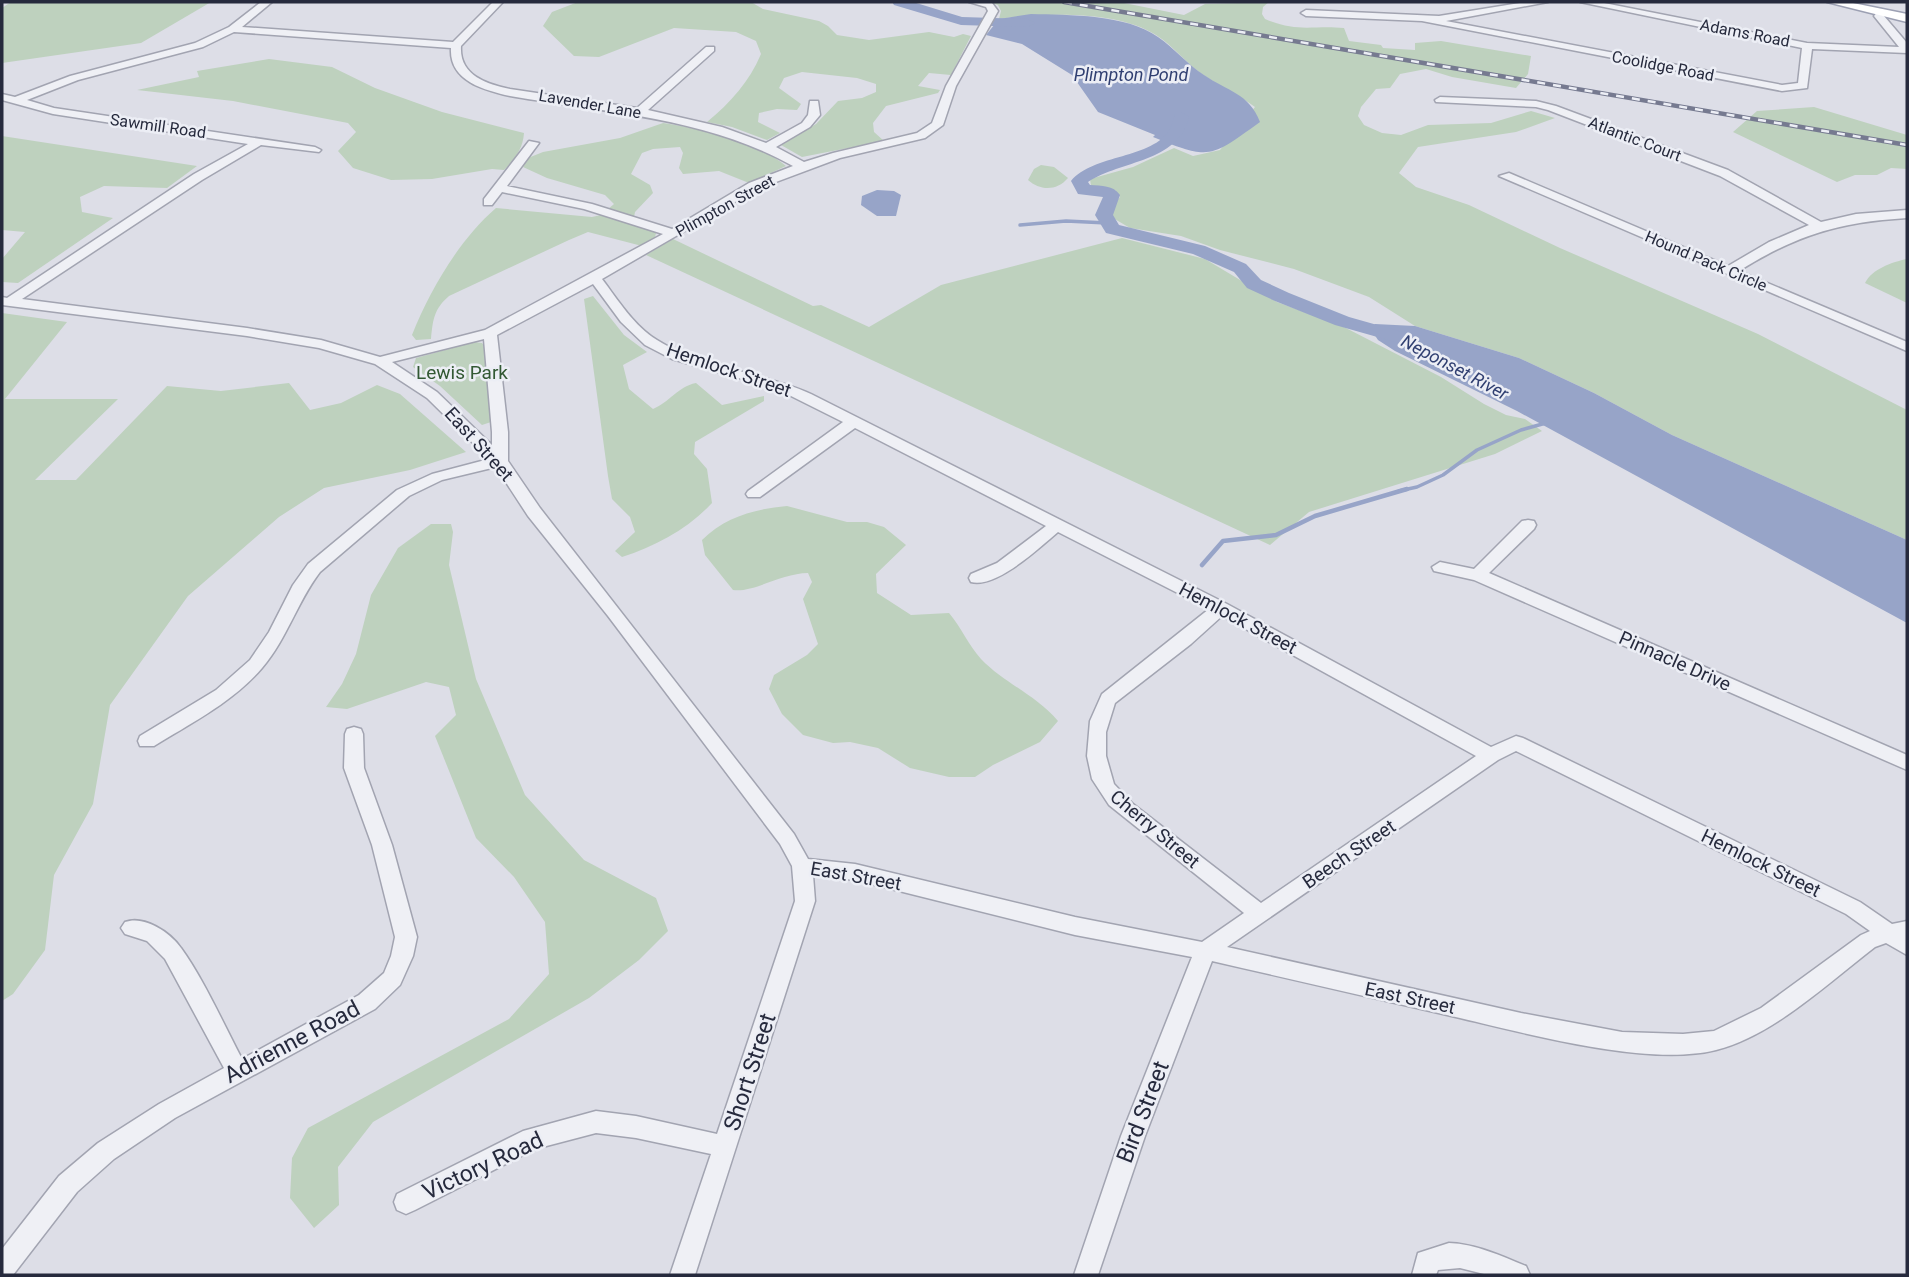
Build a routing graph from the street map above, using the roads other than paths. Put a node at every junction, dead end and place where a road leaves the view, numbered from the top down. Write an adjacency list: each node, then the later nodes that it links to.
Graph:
1 (267, 2): 12 (street)
2 (498, 2): 14 (street)
3 (974, 2): 27 (street, Plimpton Street)
4 (1543, 2): 7 (street)
5 (1586, 2): 15 (street, Adams Road)
6 (1833, 2): 8 (main road)
7 (1484, 12): 11 (street); 13 (street)
8 (1880, 12): 10 (main road); 17 (street)
9 (1306, 13): 11 (street)
10 (1907, 18)
11 (1426, 20): 13 (street, Coolidge Road)
12 (233, 29): 14 (street); 20 (street)
13 (1483, 29): 15 (street, Coolidge Road)
14 (456, 44): 22 (street, Lavender Lane)
15 (1807, 46): 17 (street, Adams Road)
16 (710, 49): 22 (street)
17 (1907, 49)
18 (2, 97): 20 (street, Sawmill Road)
19 (1440, 100): 32 (street, Atlantic Court)
20 (15, 101): 23 (street, Sawmill Road)
21 (814, 103): 25 (street)
22 (639, 112): 25 (street, Lavender Lane)
23 (261, 141): 26 (street, Sawmill Road); 36 (street)
24 (533, 143): 29 (street)
25 (768, 148): 27 (street, Lavender Lane)
26 (315, 150)
27 (802, 166): 33 (street, Plimpton Street)
28 (1505, 176): 34 (street, Hound Pack Circle)
29 (499, 188): 30 (street); 33 (street)
30 (488, 202)
31 (1907, 214): 32 (street)
32 (1818, 225): 34 (street)
33 (674, 234): 35 (street, Plimpton Street)
34 (1729, 271): 38 (street, Hound Pack Circle)
35 (596, 279): 37 (street, Plimpton Street); 40 (street, Hemlock Street)
36 (5, 302): 39 (street, East Street)
37 (490, 333): 39 (street, Plimpton Street); 41 (street)
38 (1907, 347)
39 (380, 360): 41 (street, East Street)
40 (853, 422): 42 (street); 44 (street, Hemlock Street)
41 (500, 461): 50 (street); 53 (street, East Street)
42 (754, 495)
43 (1528, 524): 46 (street)
44 (1057, 525): 47 (street); 48 (street, Hemlock Street)
45 (1440, 568): 46 (street, Pinnacle Drive)
46 (1478, 575): 52 (street, Pinnacle Drive)
47 (977, 578)
48 (1221, 608): 51 (street, Hemlock Street); 54 (street, Cherry Street)
49 (354, 734): 59 (street, Adrienne Road)
50 (146, 741)
51 (1491, 755): 54 (street, Beech Street); 56 (street, Hemlock Street)
52 (1907, 763)
53 (802, 866): 58 (street, East Street); 60 (street, Short Street)
54 (1260, 914): 58 (street, Beech Street)
55 (132, 928): 59 (street)
56 (1898, 932): 57 (street); 58 (street, East Street)
57 (1907, 946)
58 (1205, 951): 64 (street, Bird Street)
59 (237, 1071): 62 (street, Adrienne Road)
60 (725, 1146): 61 (street, Victory Road); 63 (street, Short Street)
61 (406, 1202)
62 (2, 1269)
63 (683, 1275)
64 (1086, 1275)
65 (1424, 1275): 66 (street)
66 (1517, 1275)

